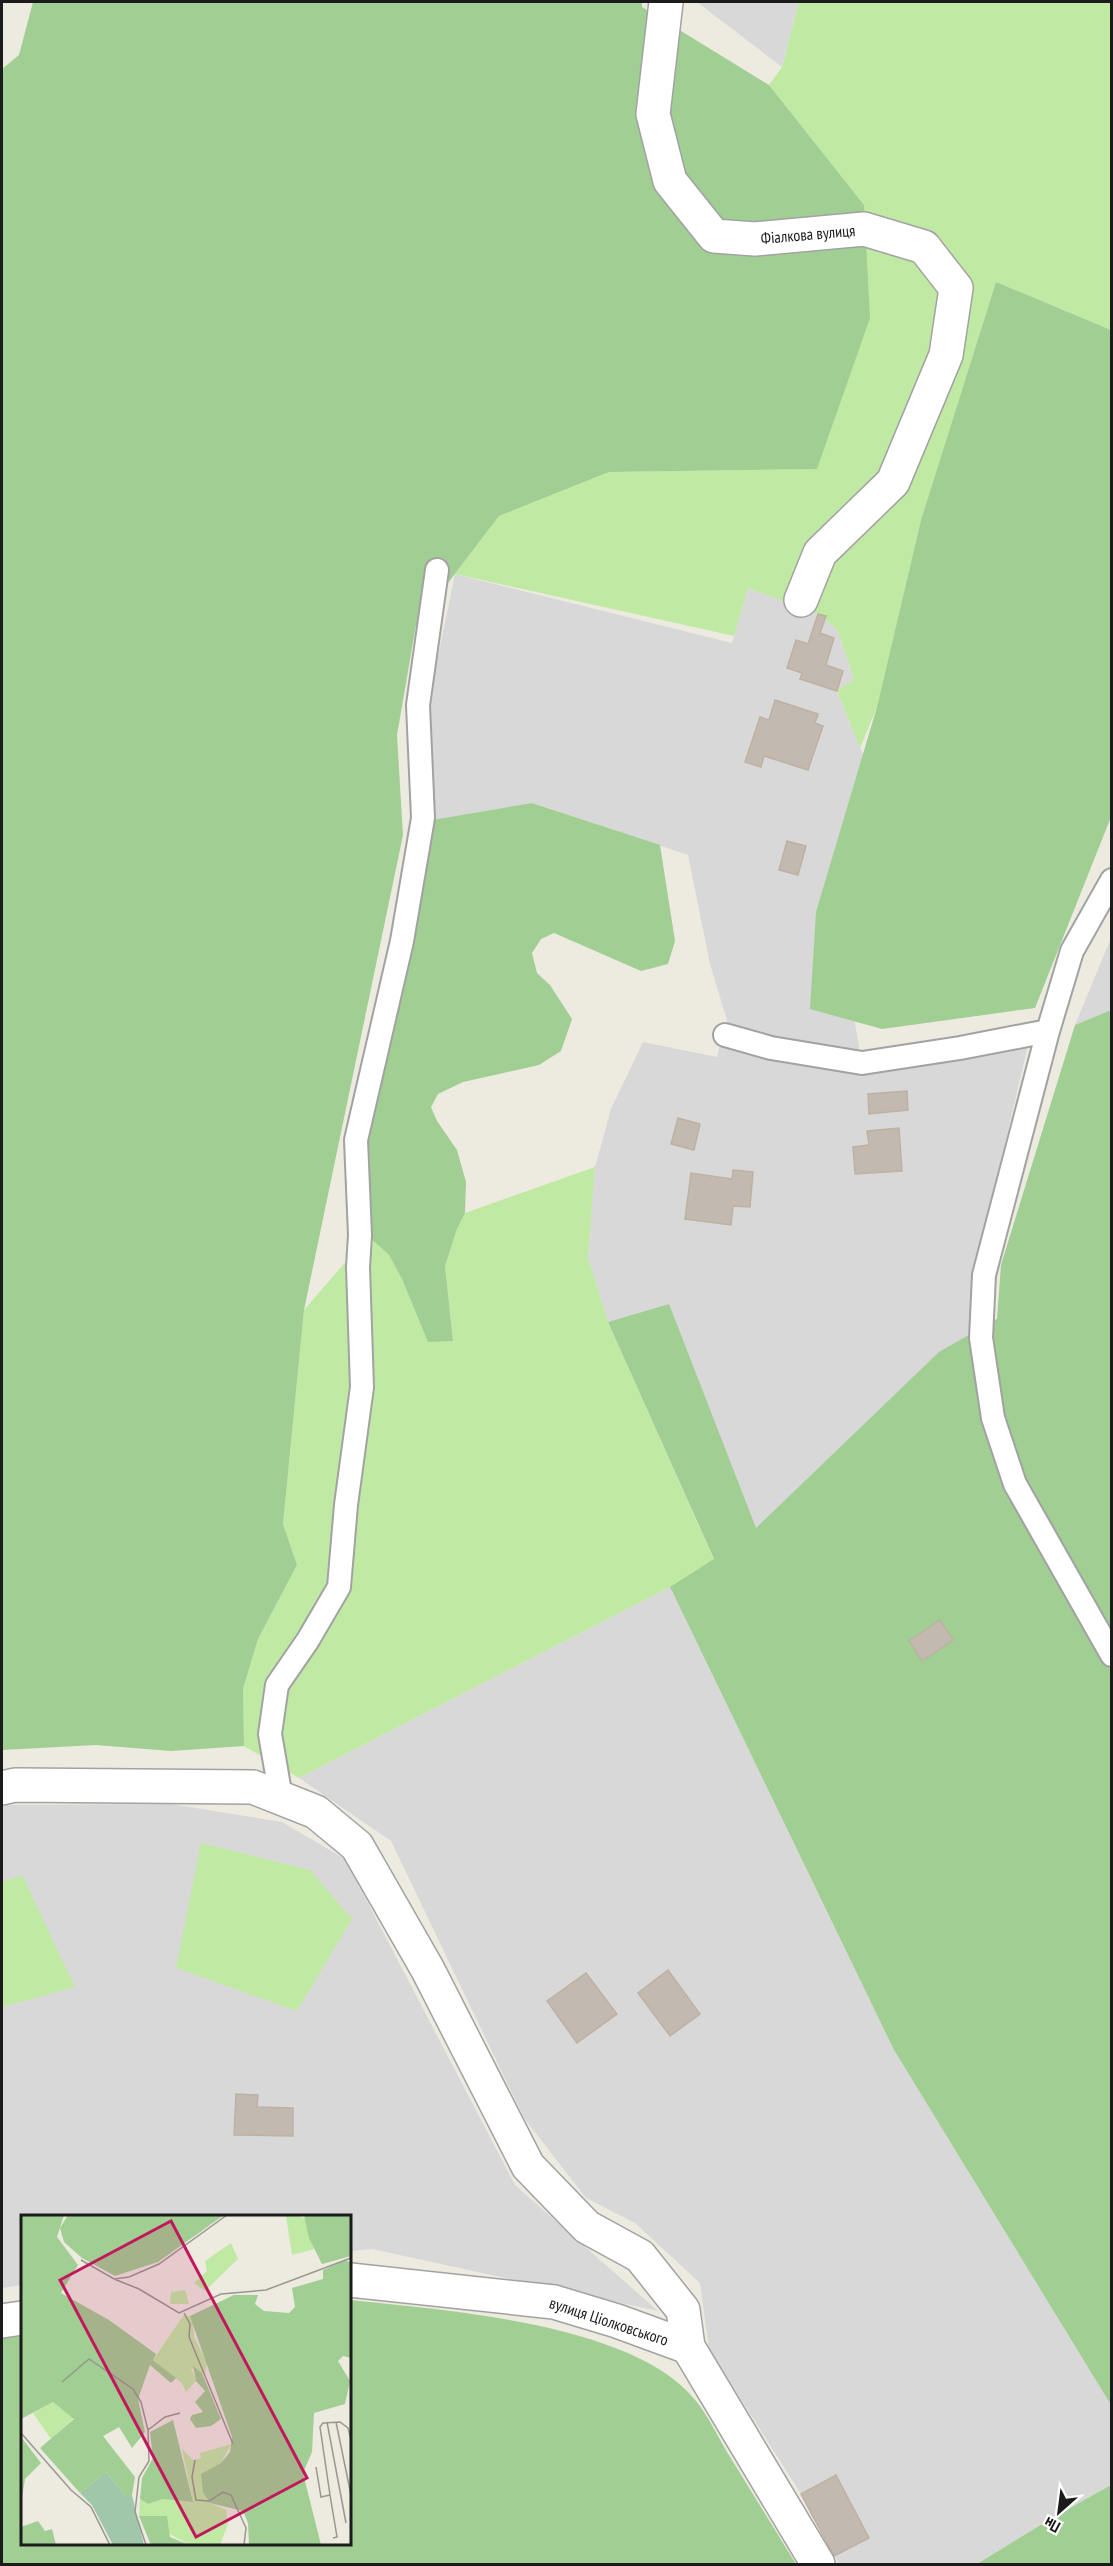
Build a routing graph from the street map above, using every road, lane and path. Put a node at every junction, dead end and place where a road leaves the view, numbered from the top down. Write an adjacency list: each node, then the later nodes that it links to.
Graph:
1 (666, 2): 3 (street, Фіалкова вулиця)
2 (436, 570): 9 (lane)
3 (801, 600)
4 (1112, 880): 5 (lane)
5 (1048, 1031): 6 (lane); 7 (lane)
6 (725, 1035)
7 (1112, 1655)
8 (2, 1788): 9 (street)
9 (281, 1798): 13 (street)
10 (351, 2280): 13 (street, вулиця Ціолковського)
11 (21, 2318): 12 (street)
12 (2, 2321)
13 (688, 2347): 14 (street, вулиця Ціолковського)
14 (818, 2565)

